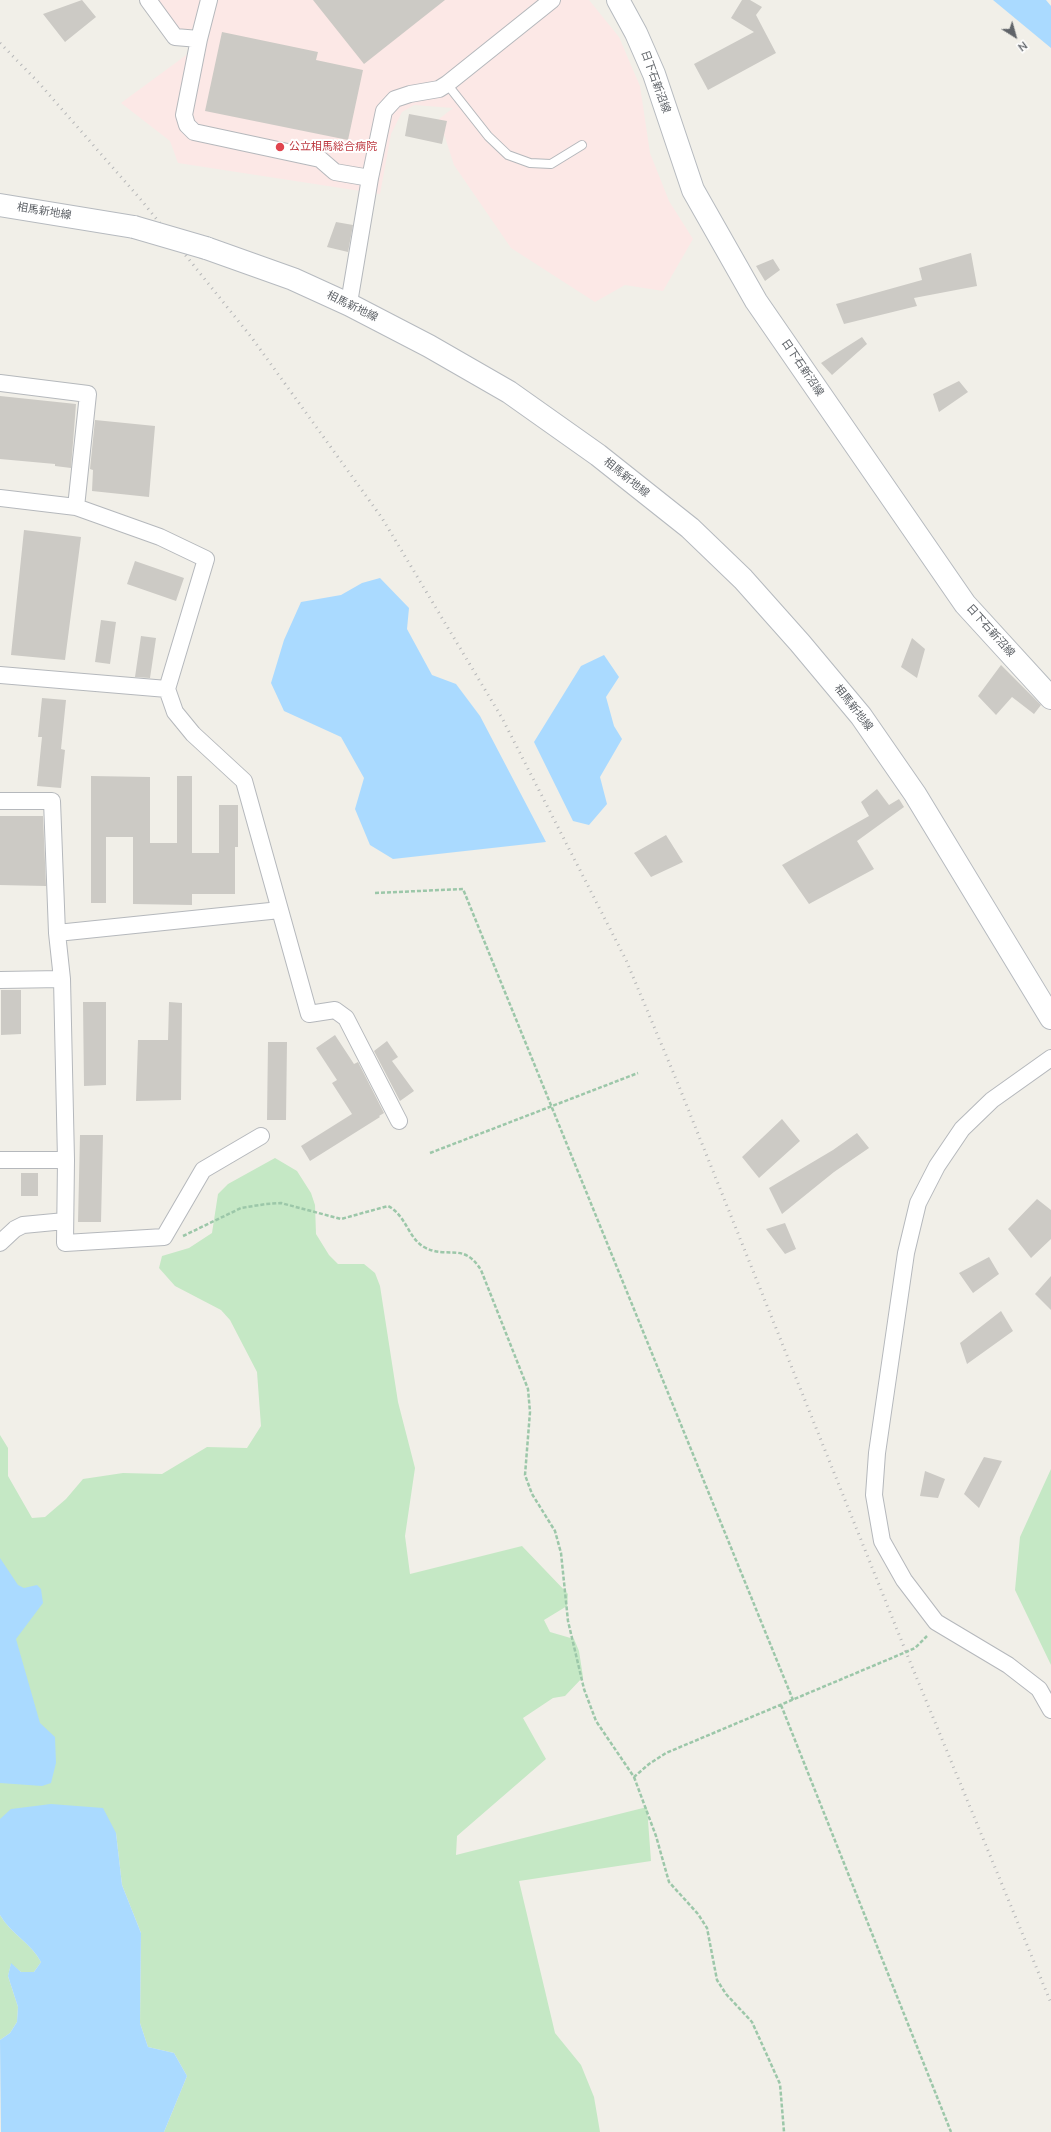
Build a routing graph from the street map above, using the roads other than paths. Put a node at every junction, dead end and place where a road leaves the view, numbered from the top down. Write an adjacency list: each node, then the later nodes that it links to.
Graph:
1 (148, 0): 5 (street)
2 (209, 0): 5 (street)
3 (552, 0): 6 (street)
4 (618, 0): 16 (main road, 日下石新沼線)
5 (199, 39): 8 (street)
6 (447, 84): 7 (lane); 8 (street)
7 (582, 145)
8 (370, 178): 10 (street)
9 (0, 204): 10 (main road, 相馬新地線, bridge)
10 (350, 305): 22 (main road, 相馬新地線)
11 (0, 383): 13 (street)
12 (0, 498): 13 (street)
13 (76, 507): 15 (street)
14 (0, 675): 15 (street)
15 (167, 689): 18 (street)
16 (1051, 698)
17 (0, 802): 19 (street)
18 (280, 910): 19 (street); 24 (street)
19 (57, 933): 20 (street)
20 (62, 979): 21 (street); 27 (street)
21 (0, 980)
22 (1051, 1018)
23 (1046, 1062): 30 (street)
24 (399, 1121)
25 (261, 1136): 28 (street)
26 (0, 1160): 27 (street)
27 (66, 1160): 28 (street)
28 (65, 1221): 29 (street)
29 (0, 1242)
30 (1051, 1710)

